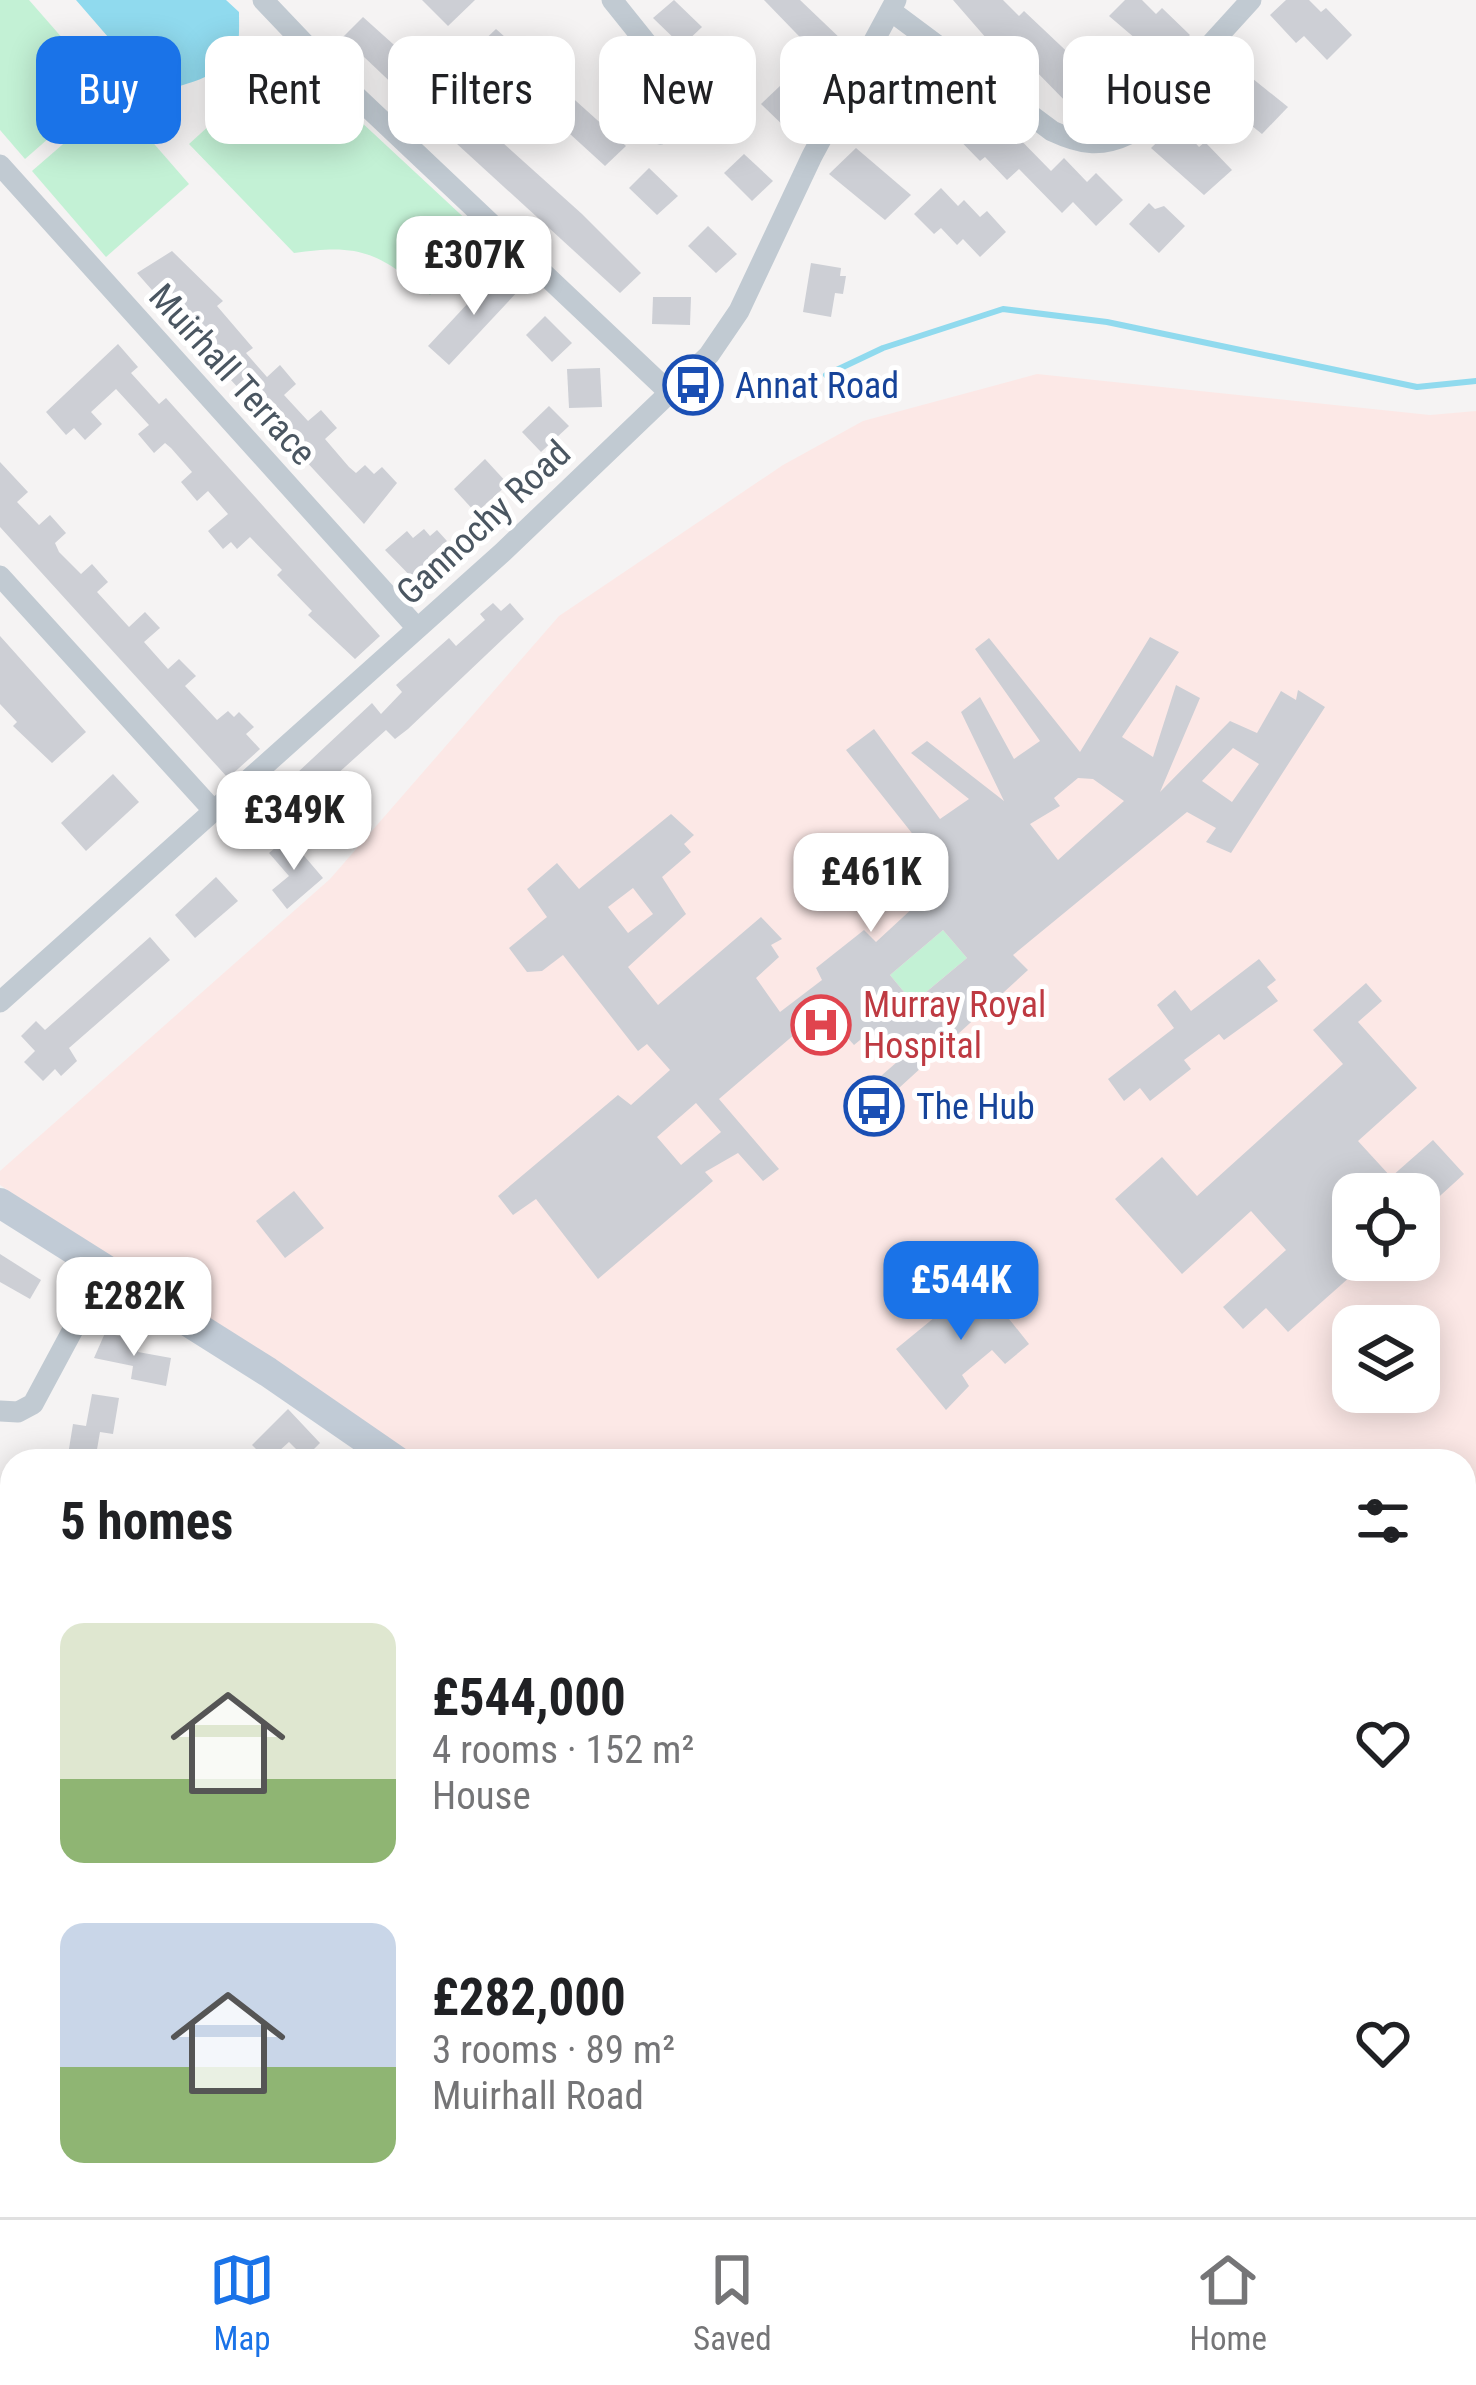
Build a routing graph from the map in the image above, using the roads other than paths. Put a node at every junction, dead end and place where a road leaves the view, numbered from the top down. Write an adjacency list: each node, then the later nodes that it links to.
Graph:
1 (263, 0): 7 (street)
2 (612, 0): 5 (street)
3 (1251, 0): 4 (street)
4 (893, 5): 7 (street, Gannochy Road)
5 (641, 36)
6 (0, 165): 9 (street, Muirhall Terrace)
7 (669, 392): 9 (street, Gannochy Road)
8 (5, 592): 10 (street)
9 (417, 628): 10 (street, Gannochy Road)
10 (212, 809): 11 (street, Gannochy Road)
11 (0, 1002)
12 (0, 1203): 13 (street)
13 (106, 1268): 14 (street); 15 (street)
14 (0, 1412)
15 (379, 1449)

